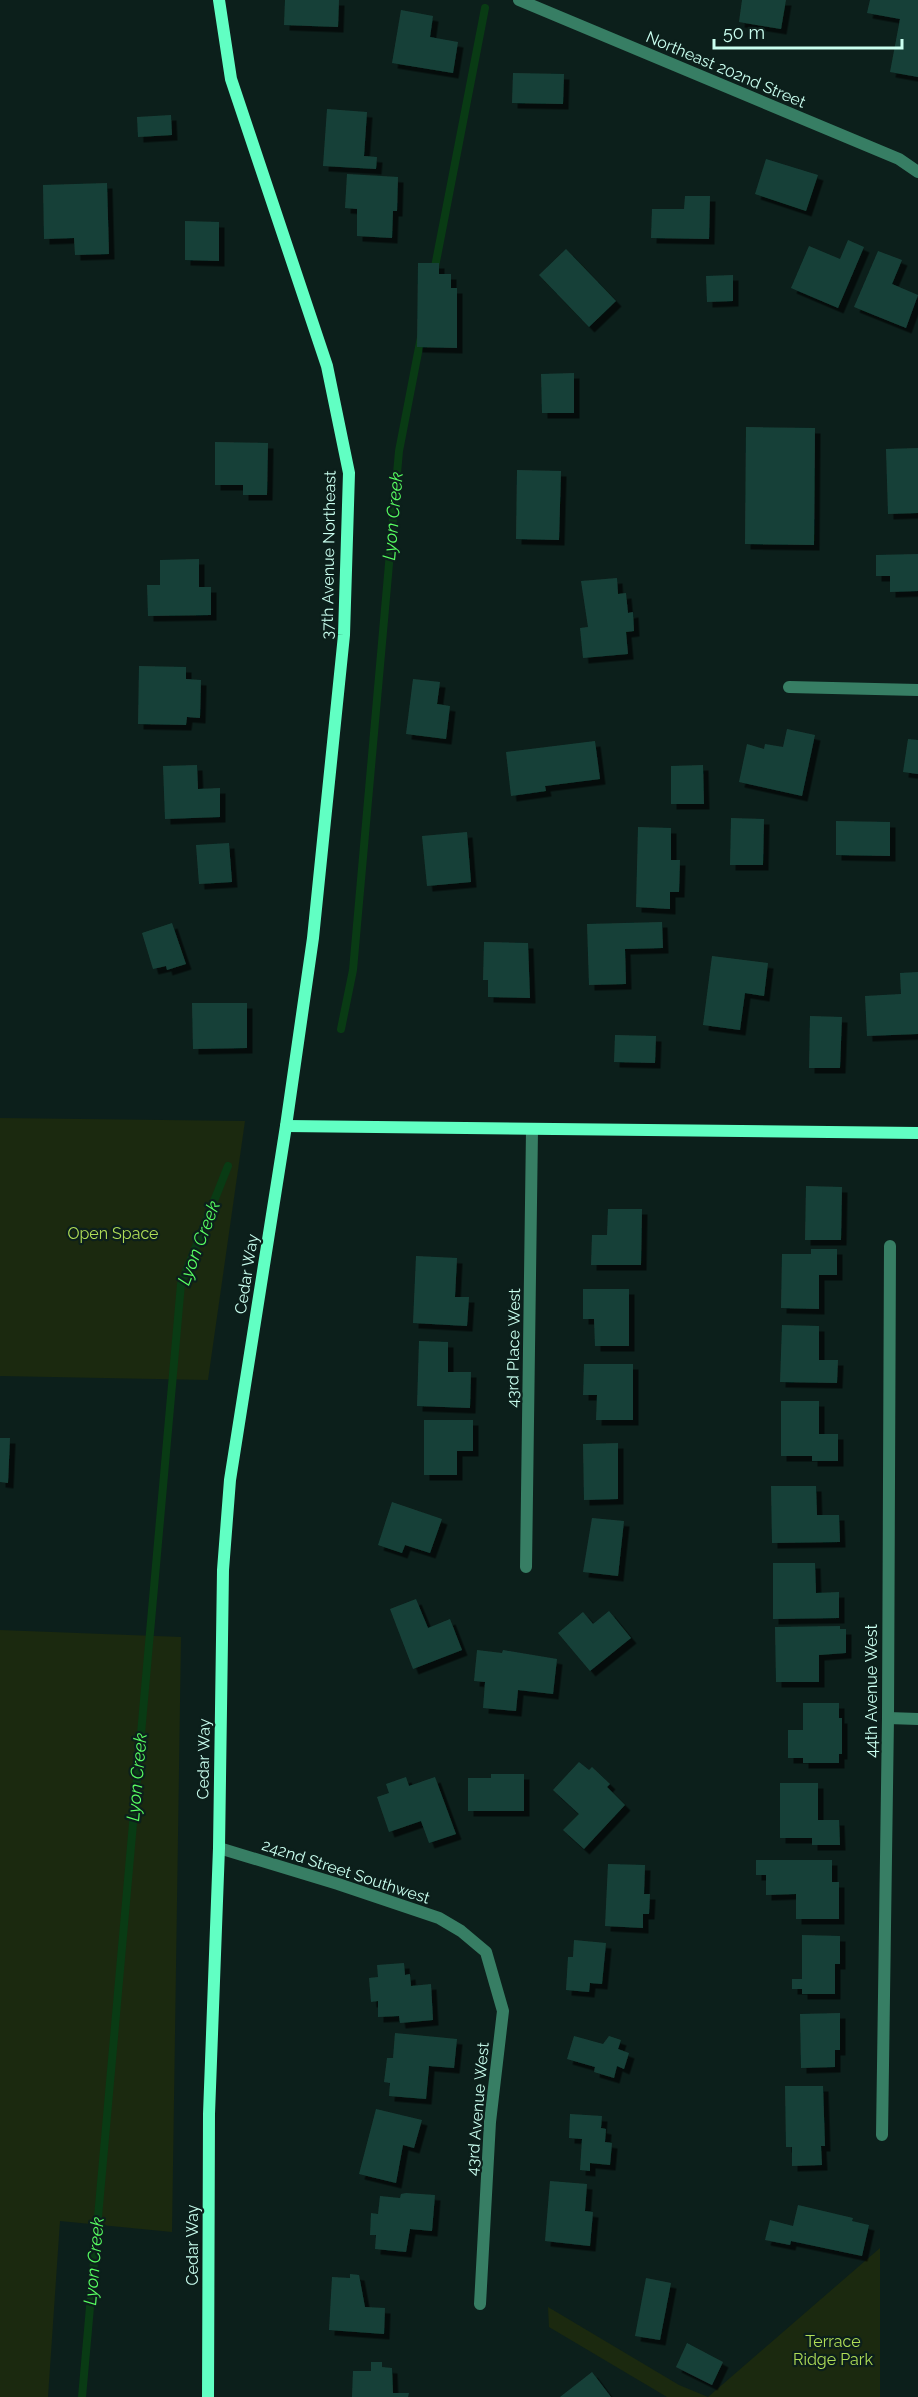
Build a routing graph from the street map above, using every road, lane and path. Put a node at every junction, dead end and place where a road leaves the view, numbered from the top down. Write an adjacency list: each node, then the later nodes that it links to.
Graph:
1 (219, 0): 6 (main road, 37th Avenue Northeast)
2 (519, 0): 3 (street, Northeast 202nd Street)
3 (918, 172)
4 (789, 687): 5 (street)
5 (918, 690)
6 (286, 1126): 7 (main road); 13 (main road, Cedar Way)
7 (532, 1130): 8 (main road); 10 (street, 43rd Place West)
8 (918, 1133)
9 (890, 1246): 11 (street, 44th Avenue West)
10 (526, 1567)
11 (888, 1718): 12 (street); 15 (street, 44th Avenue West)
12 (918, 1719)
13 (219, 1848): 14 (street, 242nd Street Southwest); 17 (main road, Cedar Way)
14 (461, 1931): 16 (street, 43rd Avenue West)
15 (882, 2135)
16 (480, 2304)
17 (208, 2397)

